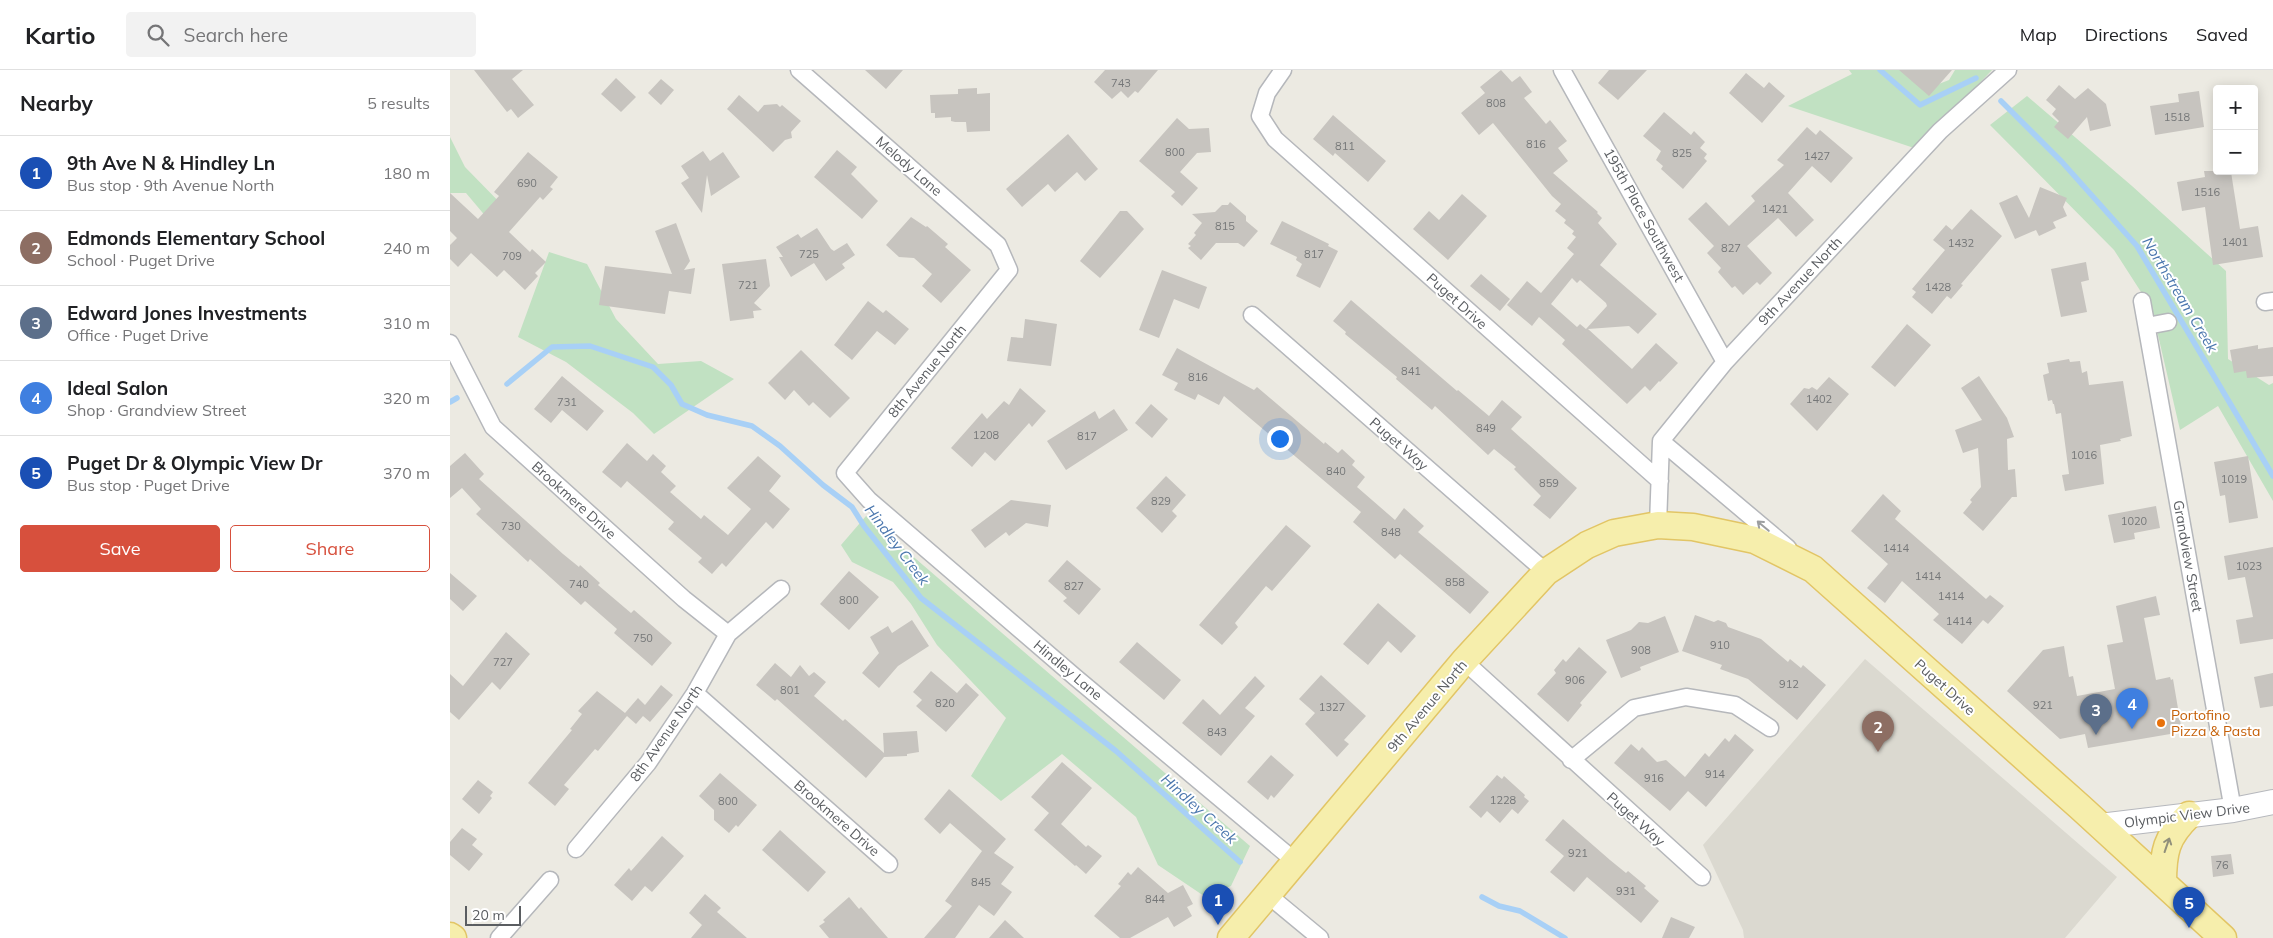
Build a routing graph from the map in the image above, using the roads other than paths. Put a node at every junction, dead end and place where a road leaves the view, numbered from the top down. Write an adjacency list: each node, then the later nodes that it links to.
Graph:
1 (799, 70): 5 (street, Melody Lane)
2 (1283, 70): 14 (street, Puget Drive)
3 (1562, 70): 11 (street, 195th Place Southwest)
4 (2008, 70): 11 (street, 9th Avenue North)
5 (1009, 270): 13 (street, 8th Avenue North)
6 (2142, 301): 9 (street, Grandview Street)
7 (1252, 315): 17 (street, Puget Way)
8 (2168, 322): 9 (street)
9 (2147, 326): 25 (street, Grandview Street)
10 (450, 343): 19 (street, Brookmere Drive)
11 (1725, 362): 12 (street, 9th Avenue North)
12 (1661, 441): 14 (street); 16 (street, Puget Drive, one-way to 12)
13 (845, 473): 29 (street, Hindley Lane)
14 (1660, 481): 15 (street)
15 (1658, 525): 16 (main road, 9th Avenue North); 17 (main road, 9th Avenue North)
16 (1813, 569): 27 (main road, Puget Drive)
17 (1546, 572): 20 (main road, 9th Avenue North)
18 (782, 589): 19 (street)
19 (728, 634): 21 (street, 8th Avenue North)
20 (1464, 662): 23 (street, Puget Way); 29 (main road, 9th Avenue North)
21 (695, 693): 28 (street, 8th Avenue North); 30 (street, Brookmere Drive)
22 (1770, 728): 23 (street)
23 (1571, 760): 31 (street, Puget Way)
24 (2273, 802): 25 (main road, Olympic View Drive)
25 (2233, 810): 26 (main road, Olympic View Drive)
26 (2190, 815): 27 (main road, Olympic View Drive); 33 (main road, one-way to 26)
27 (2100, 826): 33 (main road, Puget Drive)
28 (576, 849)
29 (1296, 862): 34 (main road, 9th Avenue North)
30 (889, 864)
31 (1702, 877)
32 (550, 880): 35 (street)
33 (2163, 883): 38 (main road, Puget Drive)
34 (1268, 895): 36 (main road, 9th Avenue North); 37 (street)
35 (499, 938)
36 (1231, 938)
37 (1320, 938)
38 (2223, 938)

